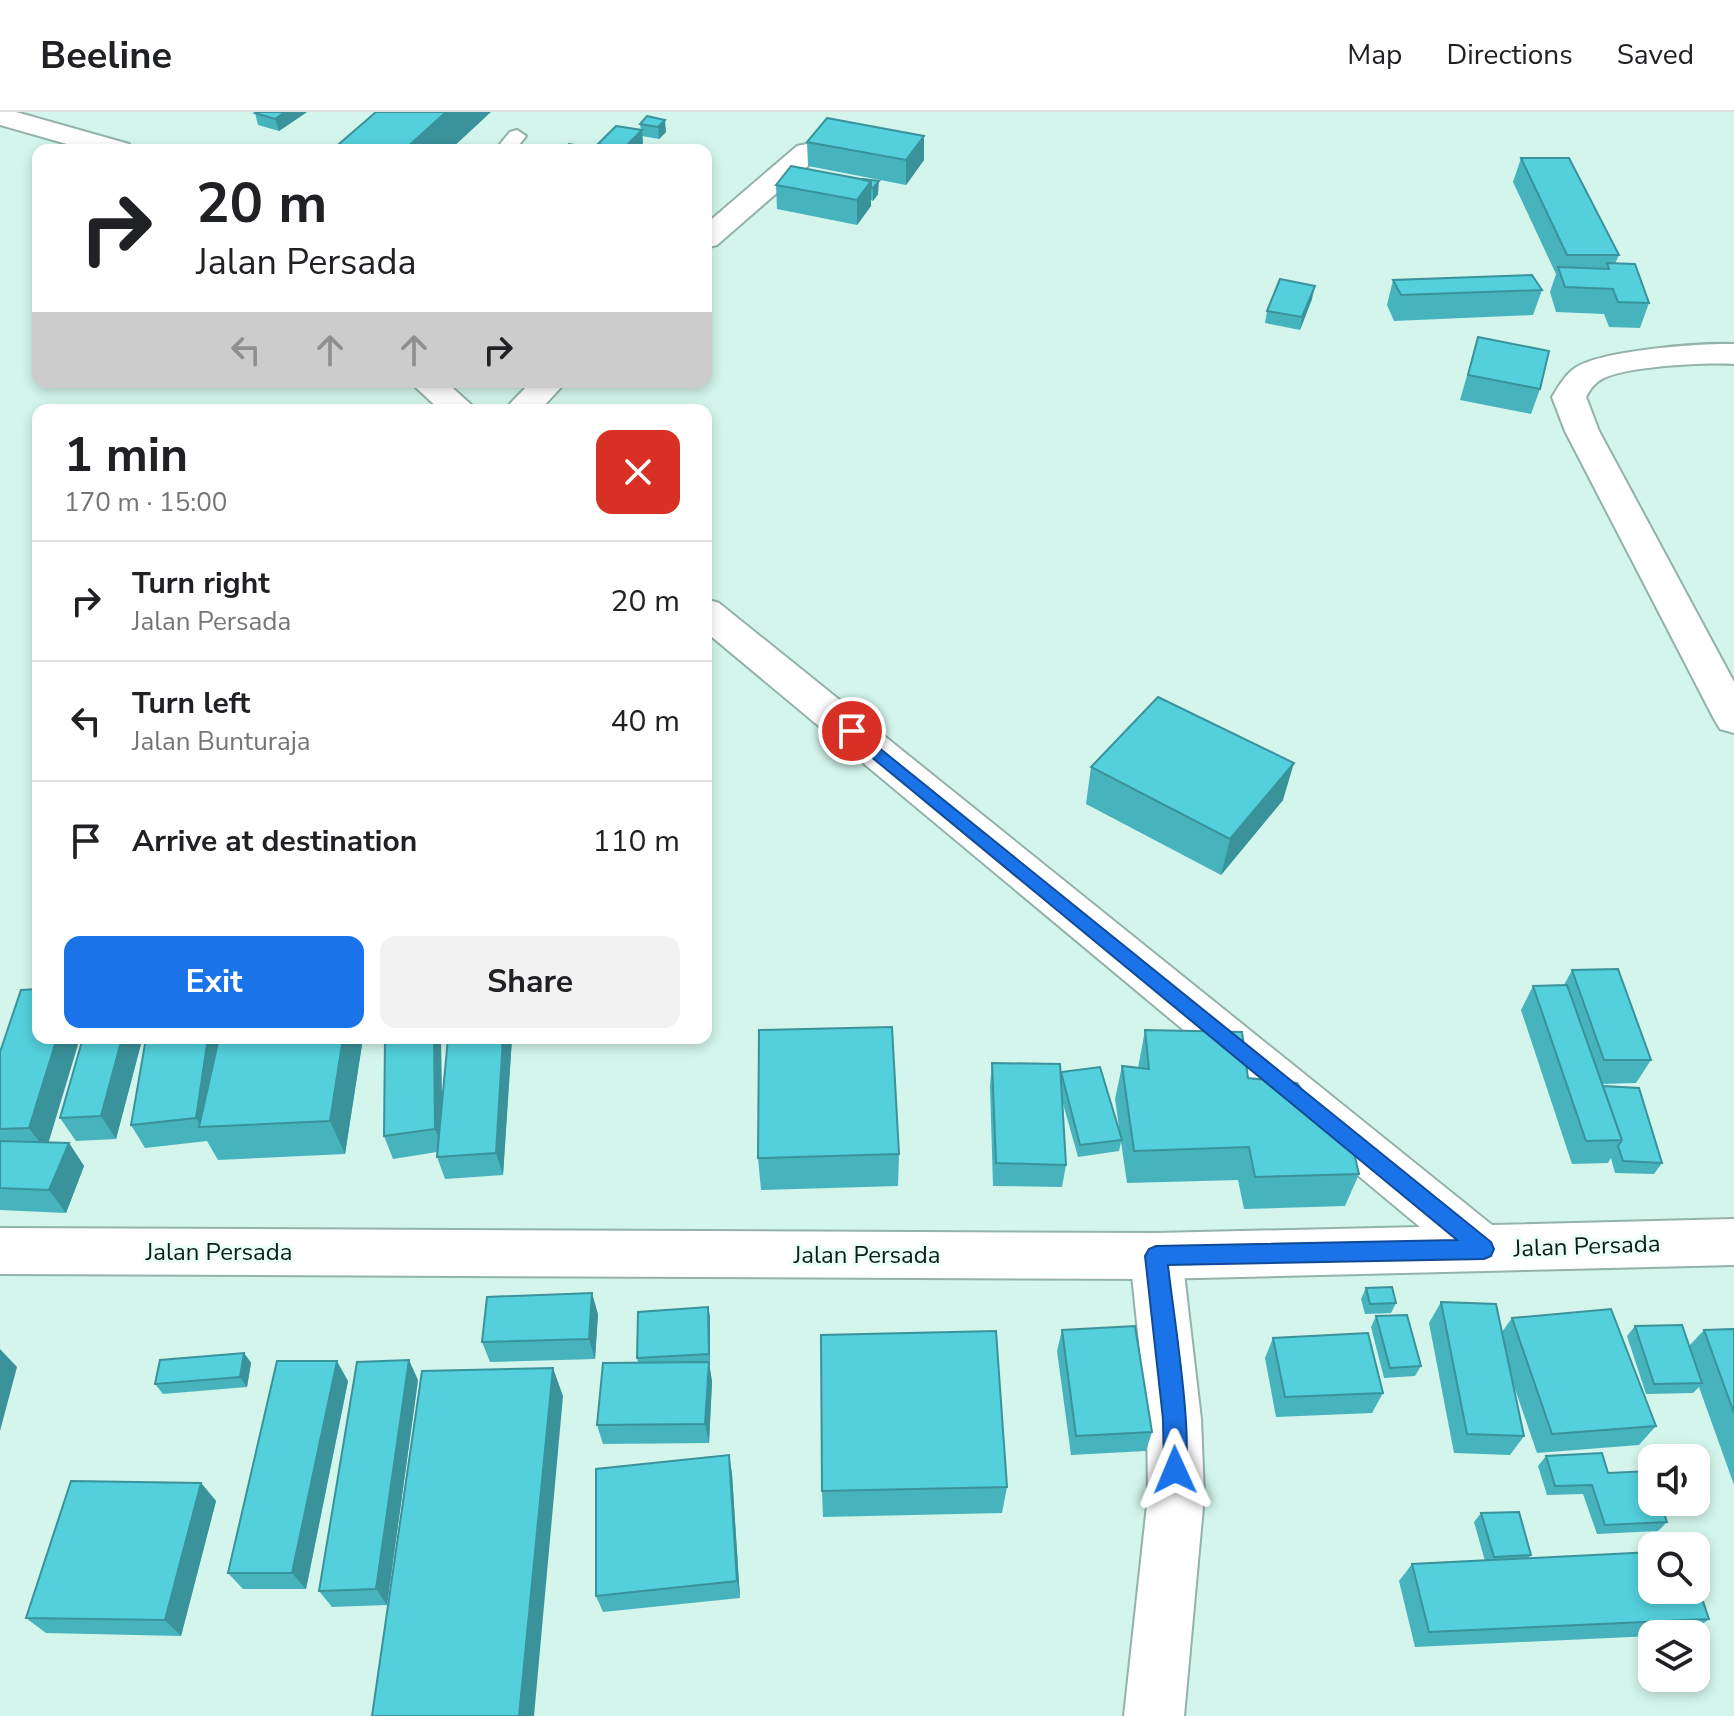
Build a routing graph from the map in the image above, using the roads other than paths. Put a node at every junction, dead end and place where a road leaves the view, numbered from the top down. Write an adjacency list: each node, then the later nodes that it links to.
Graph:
1 (0, 116): 2 (street)
2 (98, 144)
3 (807, 152): 4 (street)
4 (712, 234)
5 (1734, 354): 11 (street)
6 (433, 388): 8 (street)
7 (544, 388): 9 (street)
8 (453, 404)
9 (527, 404)
10 (712, 617): 13 (street)
11 (1734, 719)
12 (1734, 1242): 13 (street, Jalan Persada)
13 (1484, 1249): 15 (street, Jalan Persada)
14 (0, 1251): 15 (street, Jalan Persada)
15 (1156, 1256): 16 (street)
16 (1154, 1716)

